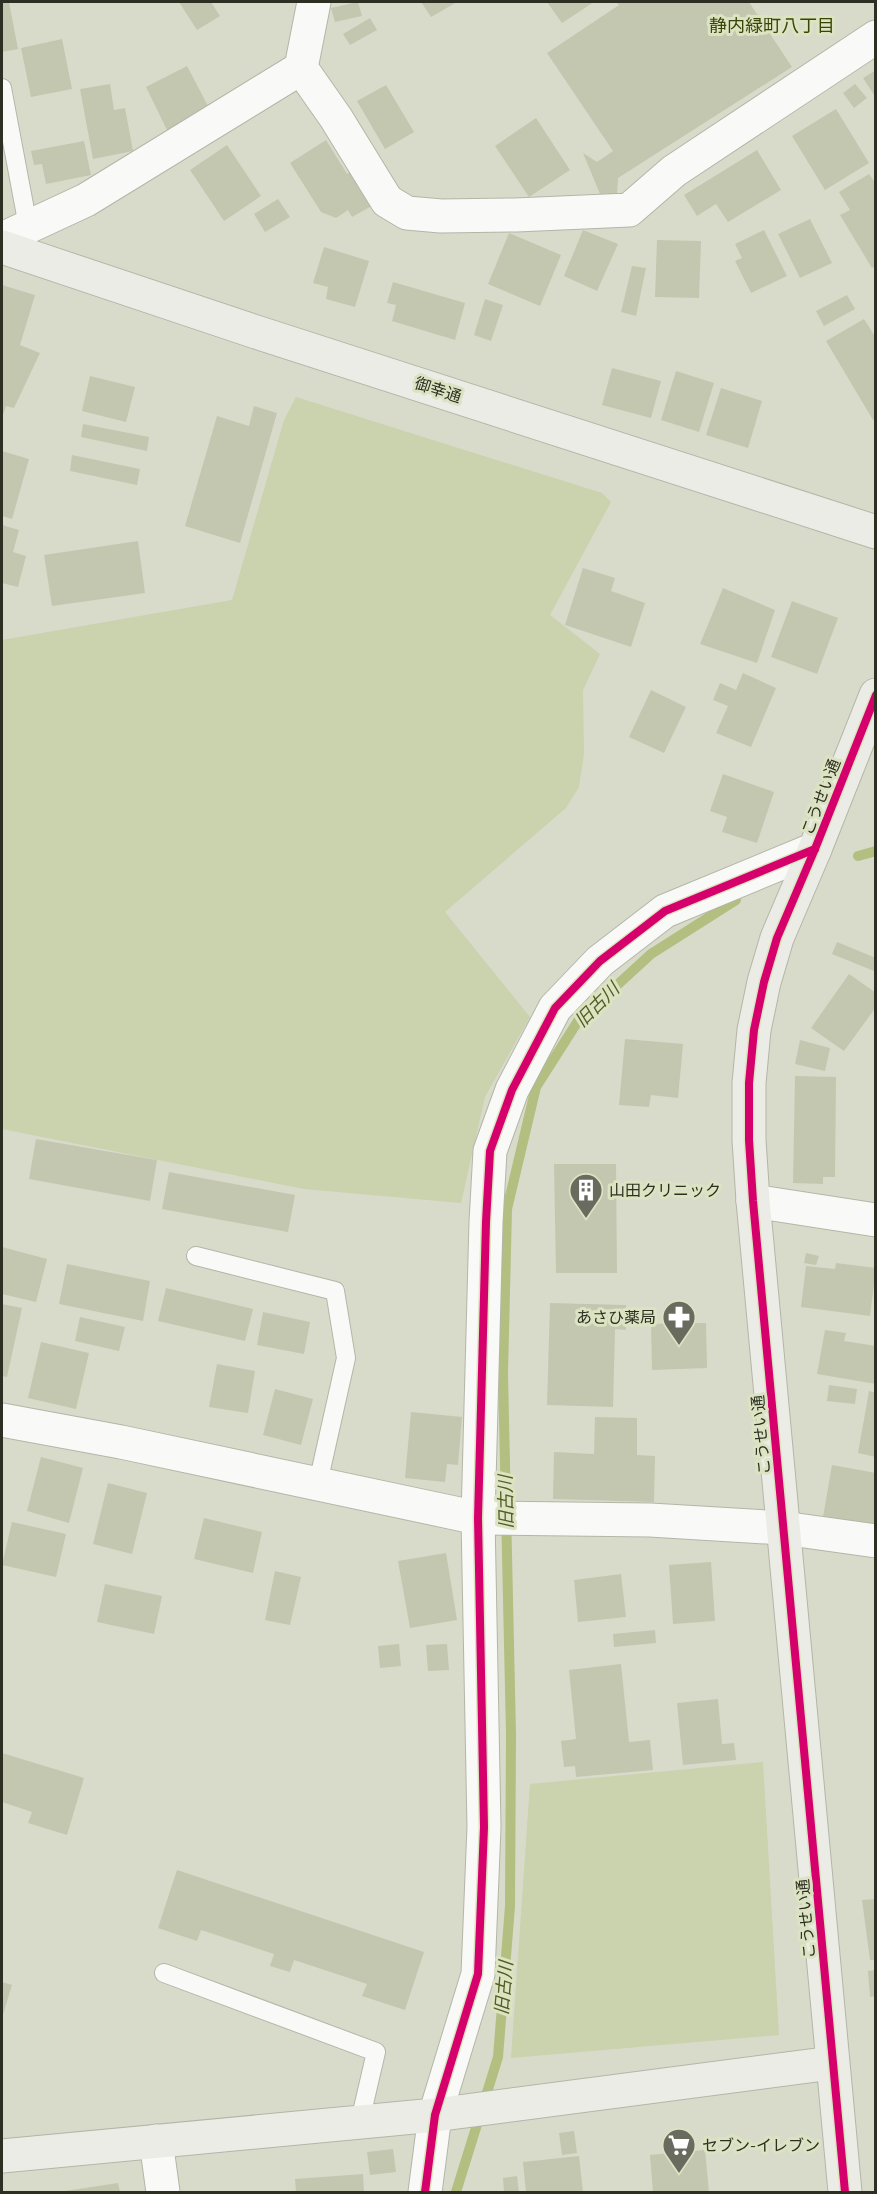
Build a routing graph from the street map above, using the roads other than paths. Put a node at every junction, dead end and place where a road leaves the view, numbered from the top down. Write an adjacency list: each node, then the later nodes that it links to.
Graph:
1 (314, 2): 3 (street)
2 (876, 37): 3 (street)
3 (301, 68): 5 (street)
4 (2, 88): 5 (lane)
5 (15, 232)
6 (2, 247): 7 (street, 御幸通)
7 (876, 532)
8 (876, 696): 9 (street, こうせい通)
9 (815, 849): 10 (street, こうせい通); 15 (street)
10 (753, 1202): 11 (street); 16 (street, こうせい通)
11 (876, 1220)
12 (196, 1256): 14 (lane)
13 (2, 1420): 14 (street)
14 (318, 1483): 15 (street)
15 (497, 1518): 16 (street); 20 (street)
16 (783, 1528): 17 (street); 19 (street, こうせい通)
17 (876, 1541)
18 (164, 1973): 21 (lane)
19 (832, 2063): 20 (street); 26 (street, こうせい通)
20 (449, 2113): 21 (street); 25 (street)
21 (360, 2121): 22 (street)
22 (156, 2141): 23 (street); 24 (street)
23 (2, 2156)
24 (163, 2193)
25 (425, 2193)
26 (845, 2193)

